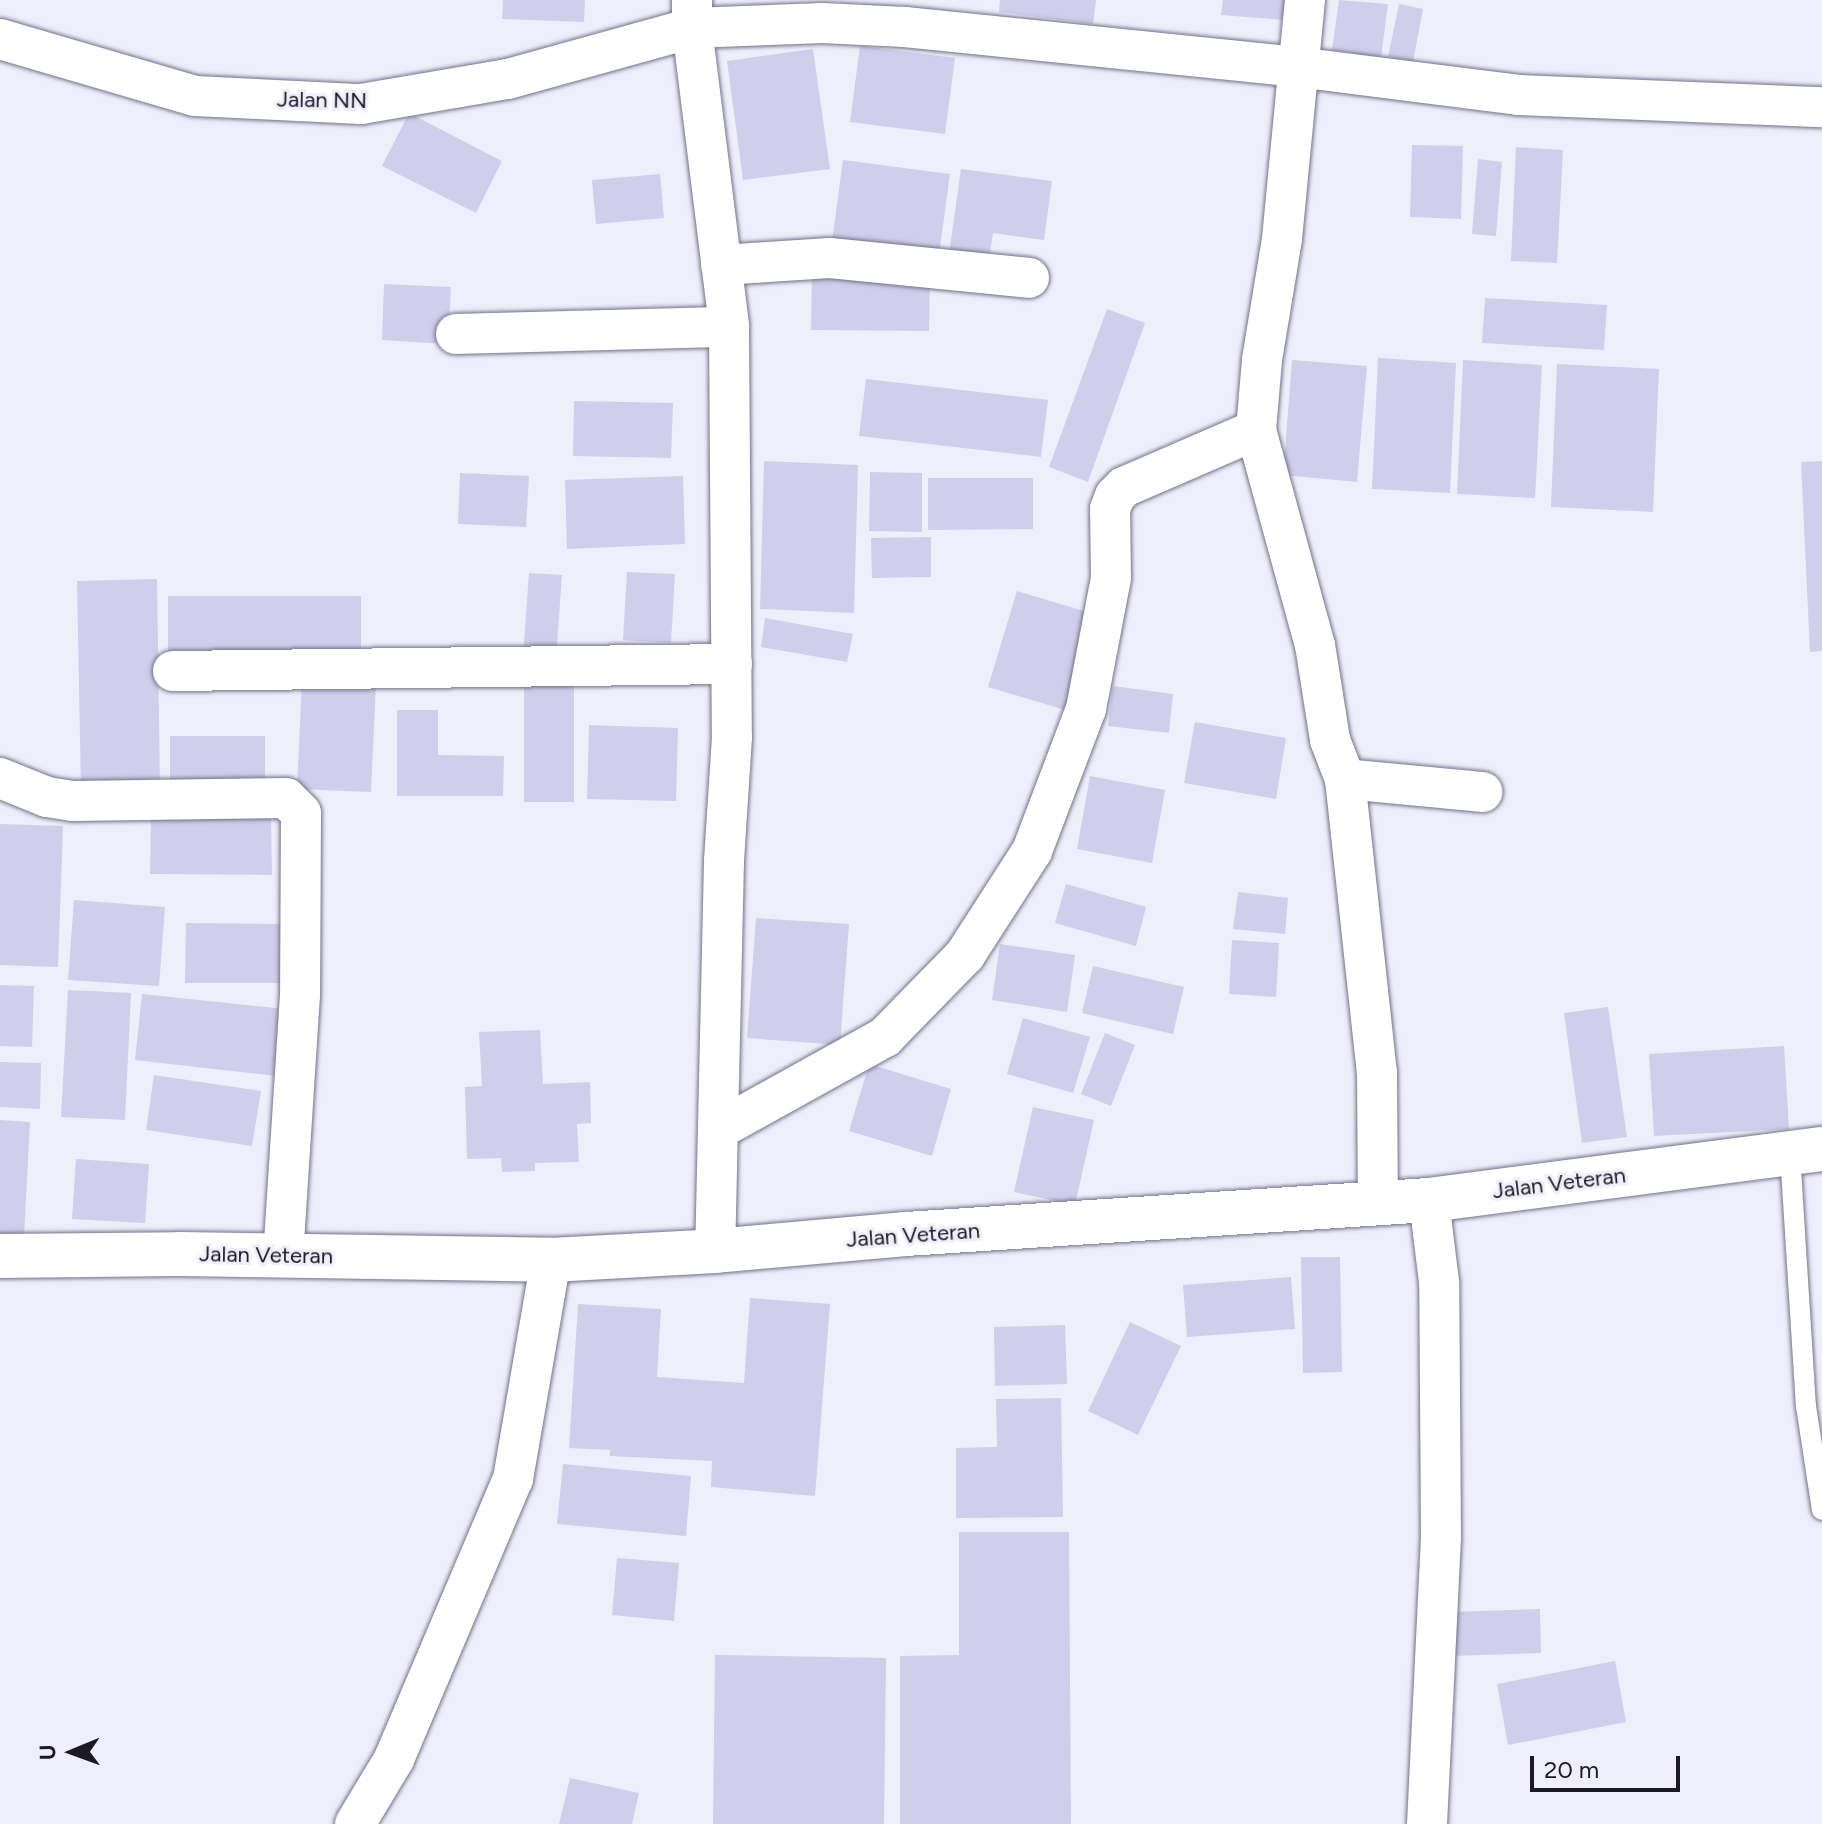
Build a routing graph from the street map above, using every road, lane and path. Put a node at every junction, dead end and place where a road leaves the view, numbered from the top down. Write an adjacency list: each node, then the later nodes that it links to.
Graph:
1 (1305, 0): 4 (street)
2 (692, 14): 3 (street, Jalan NN); 4 (street, Jalan NN); 6 (street)
3 (0, 39)
4 (1297, 67): 5 (street, Jalan NN); 10 (street)
5 (1822, 107)
6 (721, 265): 7 (street); 8 (street)
7 (1029, 278)
8 (729, 327): 9 (street); 11 (street)
9 (456, 334)
10 (1256, 430): 14 (street); 16 (street)
11 (732, 664): 12 (street); 16 (street)
12 (173, 671)
13 (0, 778): 22 (street)
14 (1345, 779): 15 (street); 19 (street)
15 (1482, 792)
16 (719, 1129): 20 (street)
17 (1806, 1151): 18 (main road, Jalan Veteran); 24 (lane)
18 (1429, 1200): 19 (main road, Jalan Veteran); 26 (street)
19 (1378, 1204): 20 (main road, Jalan Veteran)
20 (715, 1251): 23 (main road, Jalan Veteran)
21 (0, 1256): 22 (main road, Jalan Veteran)
22 (283, 1256): 23 (main road, Jalan Veteran)
23 (551, 1260): 25 (street)
24 (1822, 1510)
25 (355, 1824)
26 (1427, 1824)

